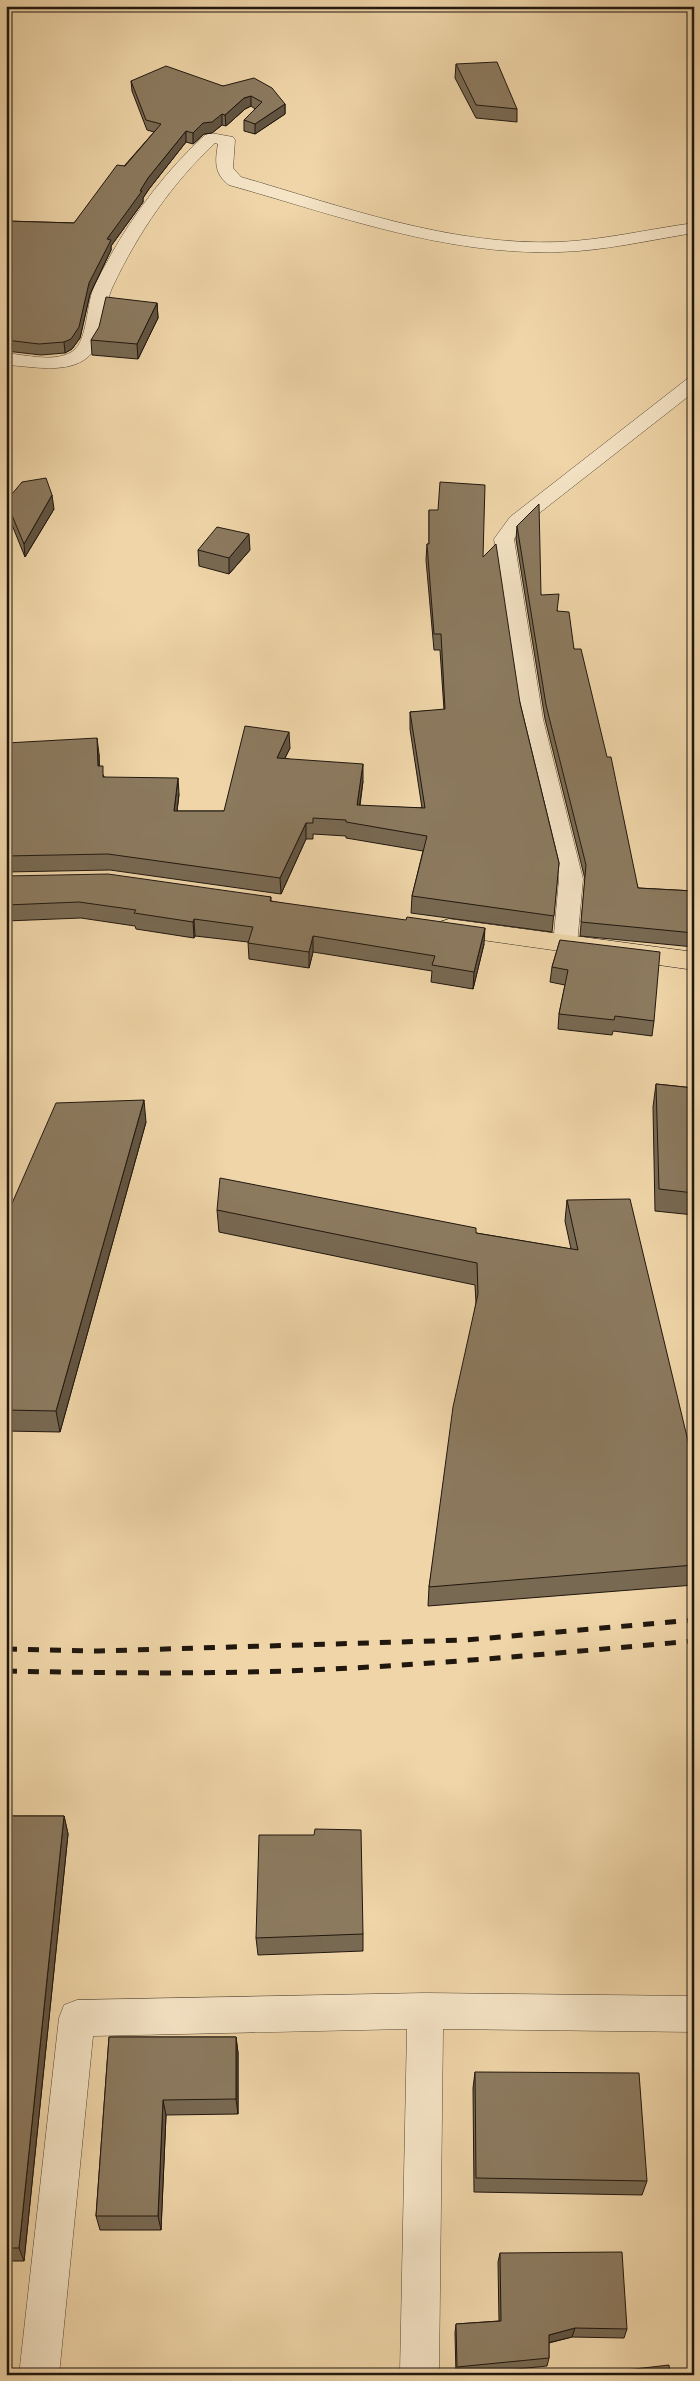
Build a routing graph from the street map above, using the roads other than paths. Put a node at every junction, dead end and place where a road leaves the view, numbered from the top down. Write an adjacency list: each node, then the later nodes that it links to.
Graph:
1 (238, 126): 2 (street)
2 (224, 138): 3 (street); 4 (street)
3 (694, 228)
4 (6, 359)
5 (694, 384): 7 (street)
6 (426, 925): 7 (main road)
7 (565, 945): 8 (main road)
8 (694, 961)
9 (425, 2011): 10 (street); 11 (street); 12 (street)
10 (694, 2014)
11 (420, 2373)
12 (39, 2375)

